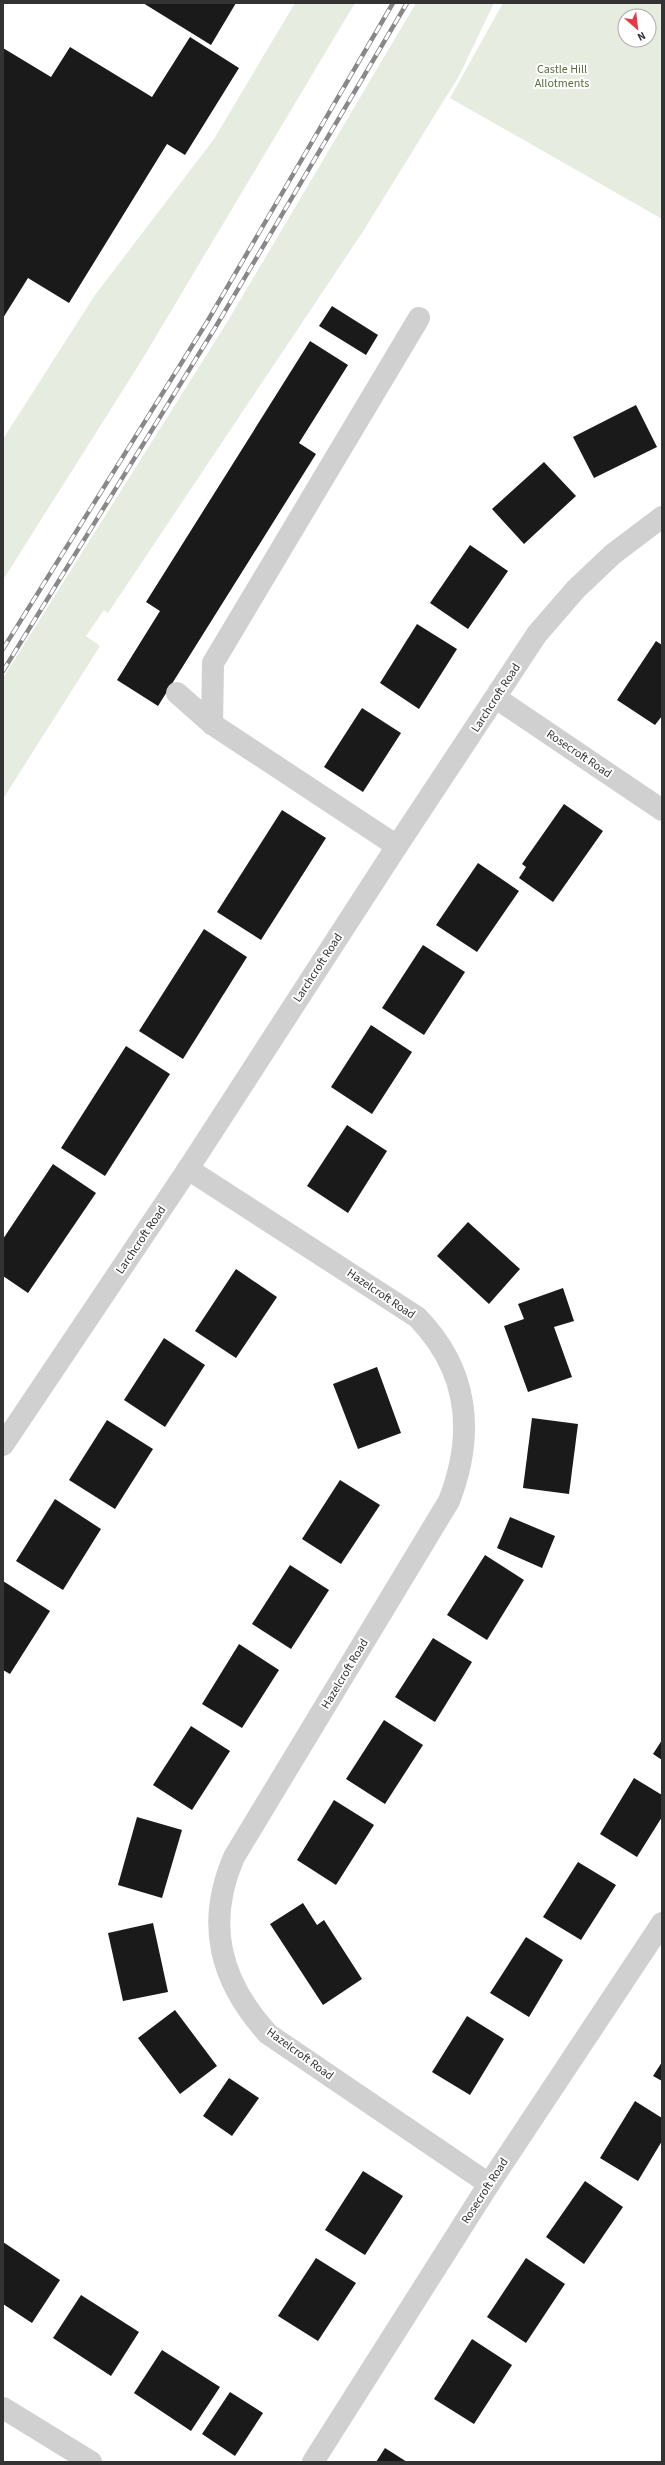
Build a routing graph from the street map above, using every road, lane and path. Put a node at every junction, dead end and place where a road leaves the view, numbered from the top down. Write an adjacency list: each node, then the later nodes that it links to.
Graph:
1 (419, 318): 5 (street)
2 (662, 517): 4 (street, Larchcroft Road)
3 (177, 693): 5 (street)
4 (496, 698): 6 (street, Rosecroft Road); 7 (street, Larchcroft Road)
5 (212, 724): 7 (street)
6 (662, 810)
7 (397, 846): 8 (street, Larchcroft Road)
8 (188, 1169): 9 (street, Larchcroft Road); 11 (street, Hazelcroft Road)
9 (3, 1445)
10 (662, 1923): 11 (street, Rosecroft Road)
11 (489, 2184): 14 (street, Rosecroft Road)
12 (3, 2408): 13 (street)
13 (90, 2462)
14 (313, 2462)

